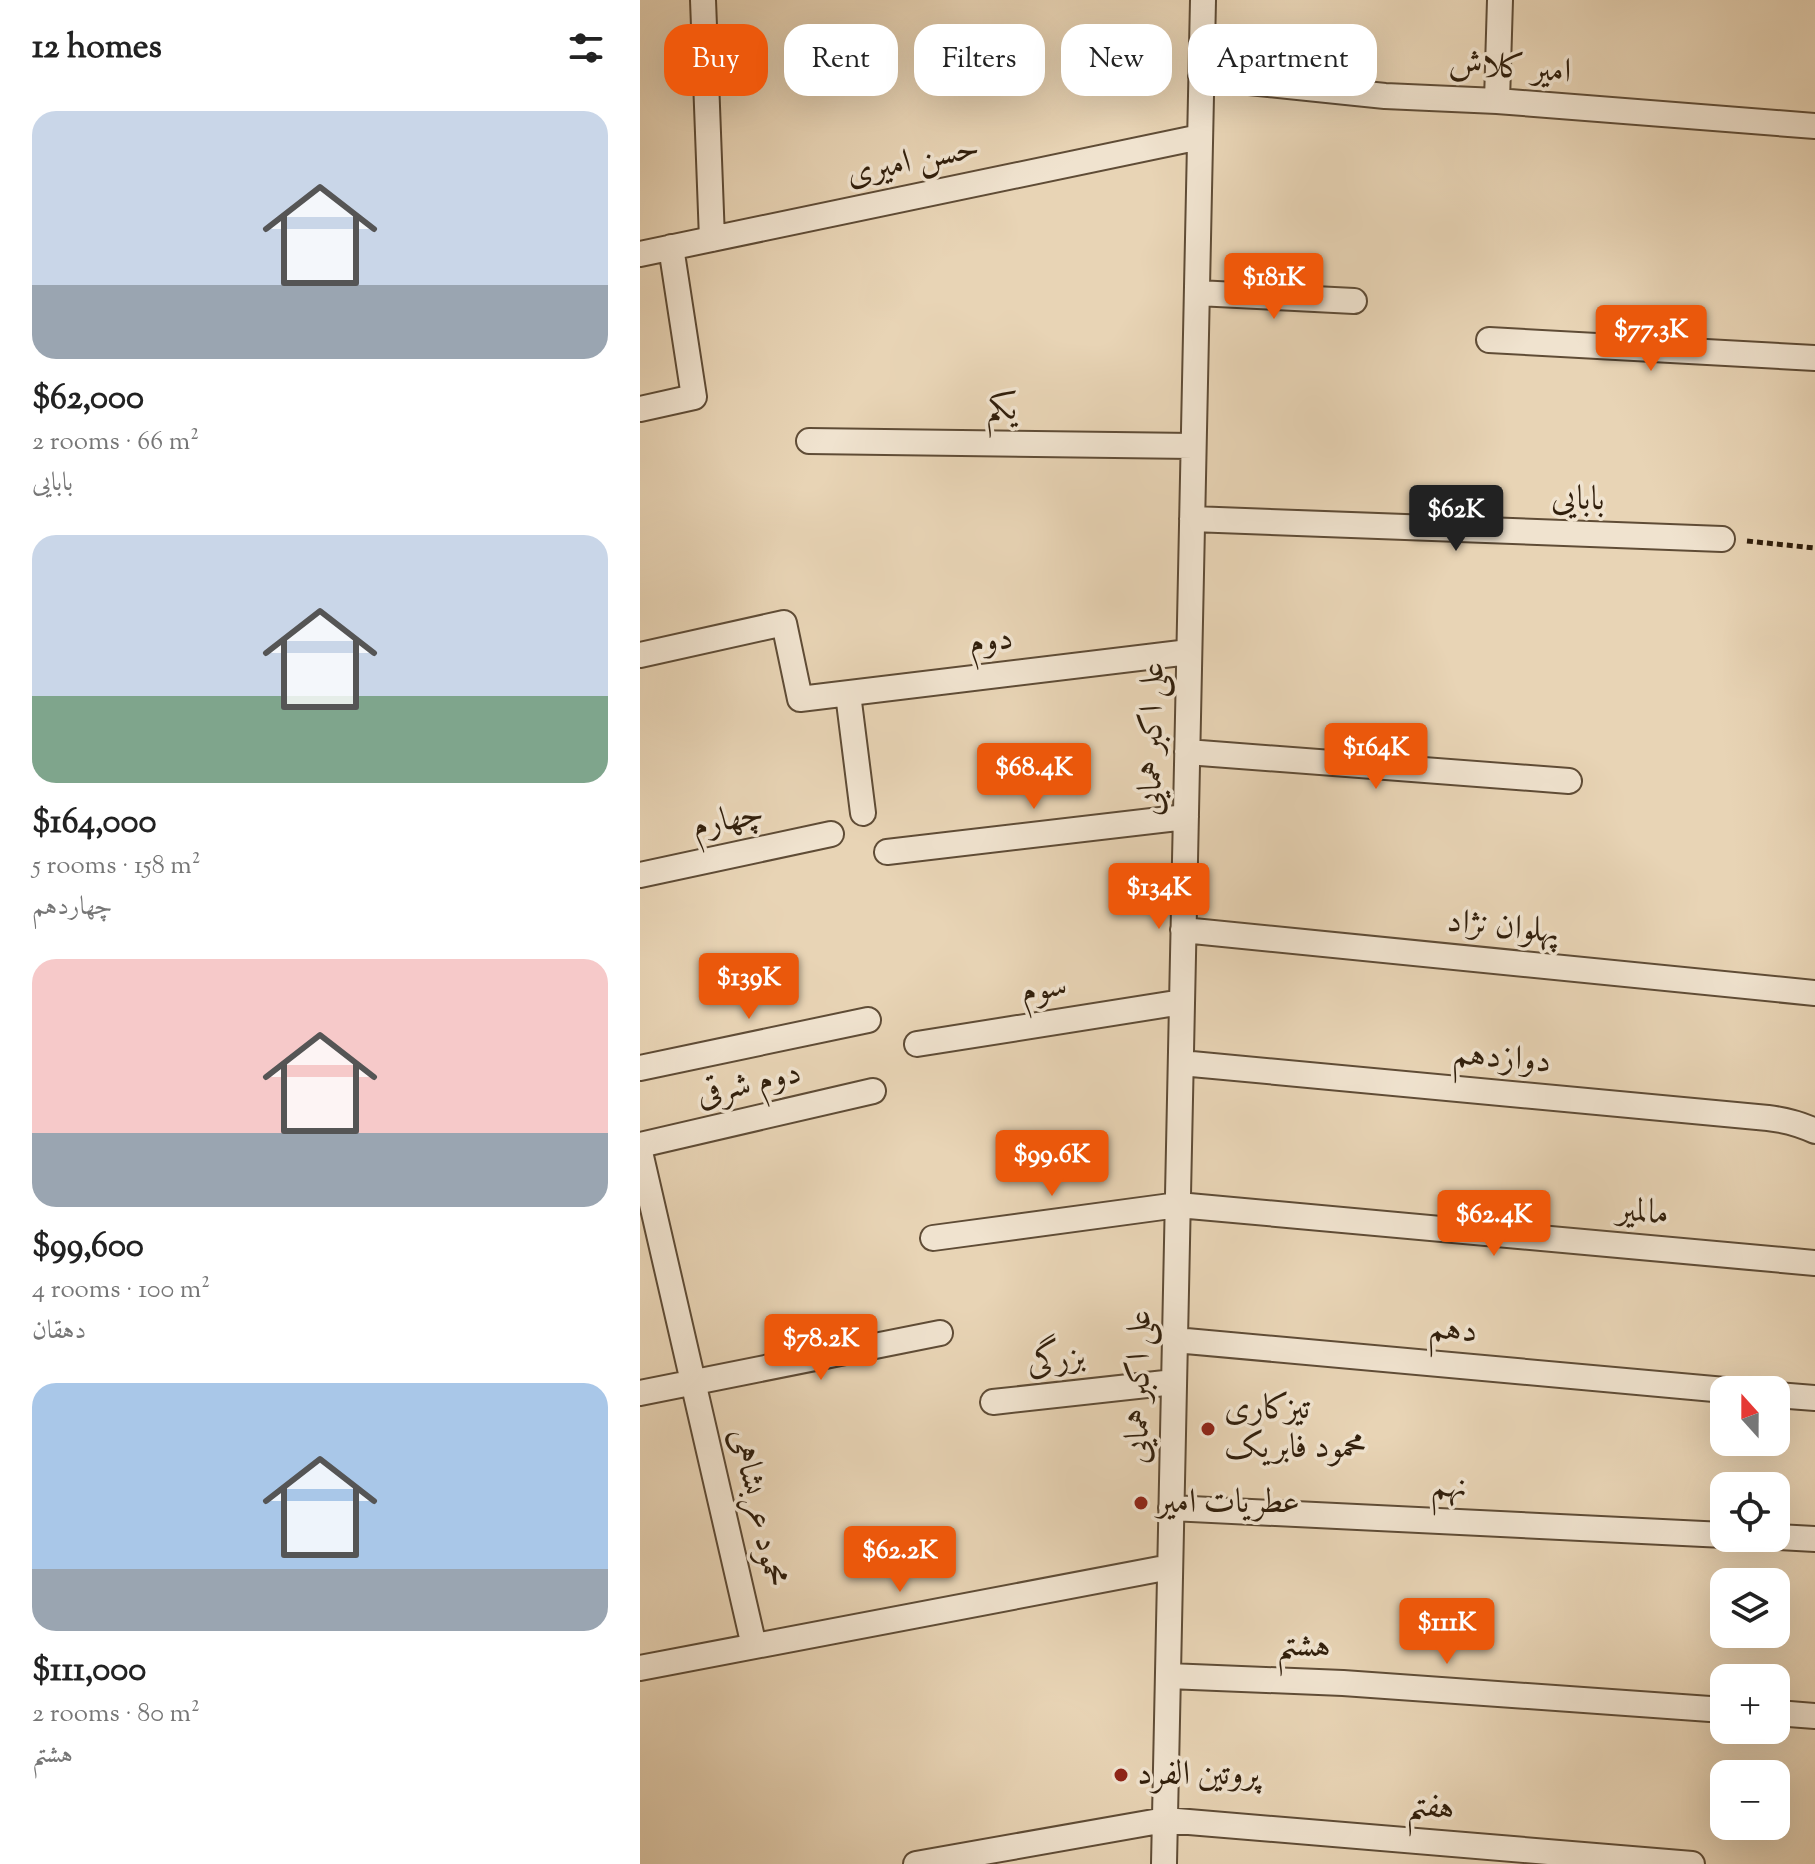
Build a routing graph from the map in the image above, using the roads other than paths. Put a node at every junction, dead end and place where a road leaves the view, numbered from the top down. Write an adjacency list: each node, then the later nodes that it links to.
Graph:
1 (703, 0): 10 (street)
2 (1203, 0): 4 (street, علی اکبر همایی)
3 (1500, 0): 7 (street)
4 (1202, 24)
5 (1377, 95): 7 (street, امیر کلاش)
6 (1201, 96): 9 (street, علی اکبر همایی)
7 (1497, 101): 8 (street, امیر کلاش)
8 (1815, 126)
9 (1200, 137): 10 (street, حسن امیری); 13 (street, علی اکبر همایی)
10 (712, 239): 11 (street, حسن امیری)
11 (671, 247): 12 (street, حسن امیری); 17 (street)
12 (640, 254)
13 (1197, 293): 14 (street); 19 (street, علی اکبر همایی)
14 (1354, 301)
15 (1489, 340): 16 (street)
16 (1815, 358)
17 (640, 409)
18 (809, 441): 19 (street, یکم)
19 (1193, 446): 20 (street, علی اکبر همایی)
20 (1192, 519): 21 (street, بابایی); 22 (street, علی اکبر همایی)
21 (1722, 539)
22 (1189, 652): 24 (street, دوم); 25 (street, علی اکبر همایی)
23 (640, 655): 24 (street, دوم)
24 (848, 694): 27 (street)
25 (1187, 752): 26 (street); 28 (street, علی اکبر همایی)
26 (1569, 781)
27 (863, 813)
28 (1186, 817): 30 (street); 32 (street, علی اکبر همایی)
29 (831, 834): 31 (street, چهارم)
30 (887, 852)
31 (640, 875)
32 (1183, 930): 33 (street, پهلوان نژاد); 34 (street, علی اکبر همایی)
33 (1815, 993)
34 (1182, 1002): 36 (street, سوم); 37 (street, علی اکبر همایی)
35 (868, 1020): 38 (street)
36 (917, 1044)
37 (1181, 1063): 40 (street, دوازدهم); 43 (street, علی اکبر همایی)
38 (640, 1068)
39 (873, 1091): 41 (street, دوم شرقی)
40 (1815, 1131)
41 (640, 1145)
42 (640, 1152): 49 (street, محمود عربشاهی)
43 (1178, 1205): 44 (street, مالمیر); 45 (street, مالمیر); 47 (street, علی اکبر همایی)
44 (933, 1238)
45 (1815, 1263)
46 (940, 1333): 49 (street)
47 (1175, 1340): 48 (street, علی اکبر همایی); 50 (street, دهم)
48 (1174, 1382): 54 (street, بزرگی); 55 (street, علی اکبر همایی)
49 (693, 1383): 51 (street); 60 (street, محمود عربشاهی)
50 (1710, 1389)
51 (640, 1393)
52 (1790, 1396): 53 (street)
53 (1815, 1398)
54 (993, 1402)
55 (1171, 1508): 56 (street, نهم); 59 (street, علی اکبر همایی)
56 (1710, 1534)
57 (1790, 1538): 58 (street)
58 (1815, 1539)
59 (1170, 1567): 60 (street); 62 (street, علی اکبر همایی)
60 (754, 1646): 61 (street)
61 (640, 1668)
62 (1168, 1676): 63 (street, هشتم); 66 (street, علی اکبر همایی)
63 (1710, 1709)
64 (1790, 1714): 65 (street)
65 (1815, 1716)
66 (1165, 1820): 67 (street, هفتم); 68 (street, علی اکبر همایی); 69 (street, هفتم)
67 (916, 1864)
68 (1164, 1864)
69 (1692, 1864)

